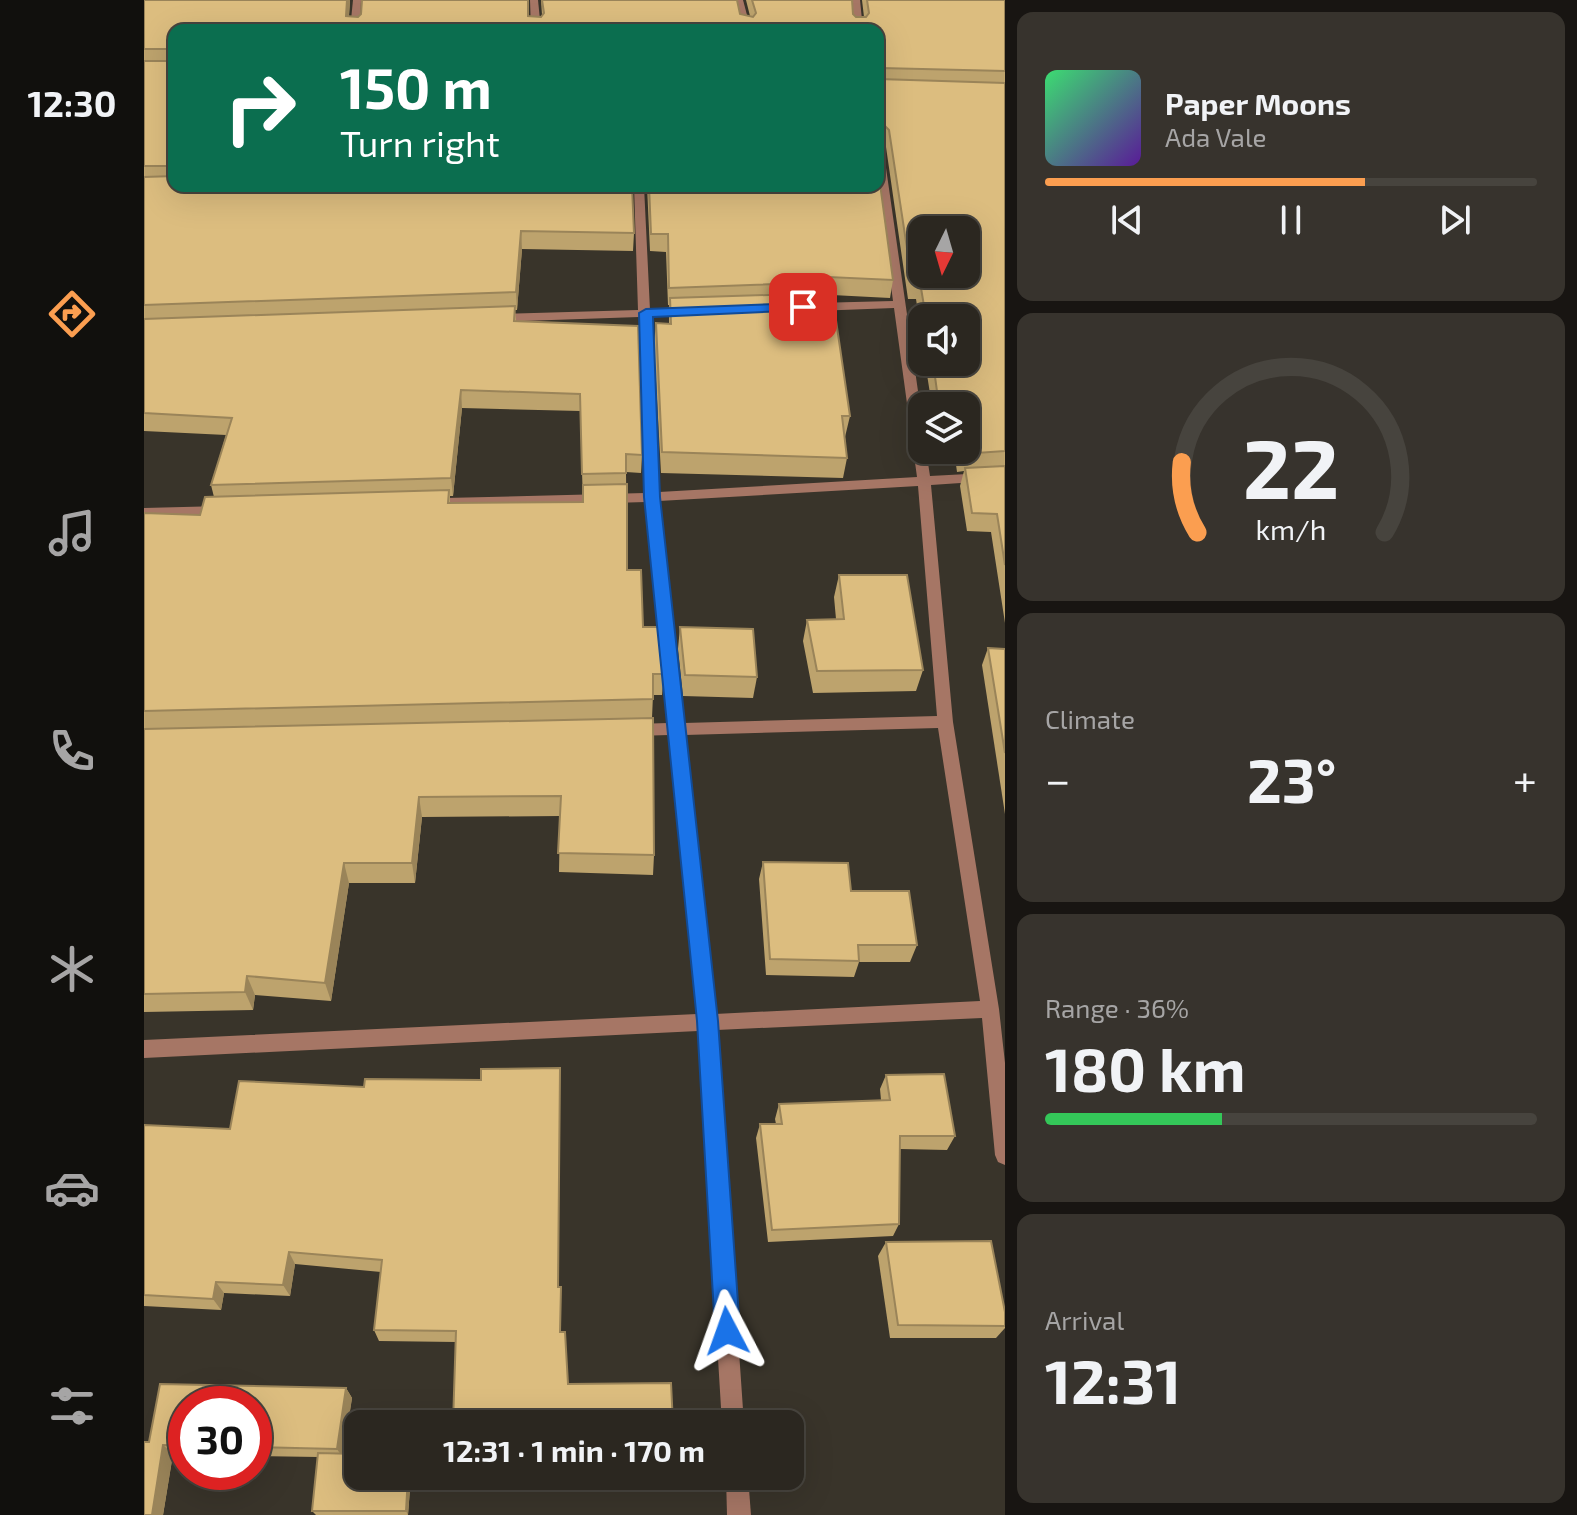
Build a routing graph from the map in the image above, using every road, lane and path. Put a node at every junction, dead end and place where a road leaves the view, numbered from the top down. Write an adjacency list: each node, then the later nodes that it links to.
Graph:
1 (357, 0): 5 (street)
2 (534, 0): 6 (street)
3 (739, 0): 7 (street)
4 (856, 0): 8 (street)
5 (355, 24)
6 (536, 24)
7 (745, 24)
8 (858, 24)
9 (639, 192): 14 (street)
10 (883, 192): 11 (street)
11 (897, 304): 12 (street); 17 (street)
12 (803, 307)
13 (709, 311): 14 (street)
14 (646, 313): 15 (street); 18 (street)
15 (474, 319)
16 (1005, 476): 17 (street)
17 (924, 480): 18 (street); 22 (street)
18 (652, 497): 19 (street); 23 (street)
19 (430, 504)
20 (239, 510): 21 (street)
21 (144, 513)
22 (945, 722): 23 (street); 25 (street)
23 (676, 729): 24 (street); 26 (street)
24 (613, 730)
25 (990, 1009): 26 (street); 28 (street)
26 (707, 1021): 27 (street); 29 (street)
27 (144, 1049)
28 (1005, 1155)
29 (732, 1410)
30 (738, 1490): 31 (street)
31 (739, 1515)

